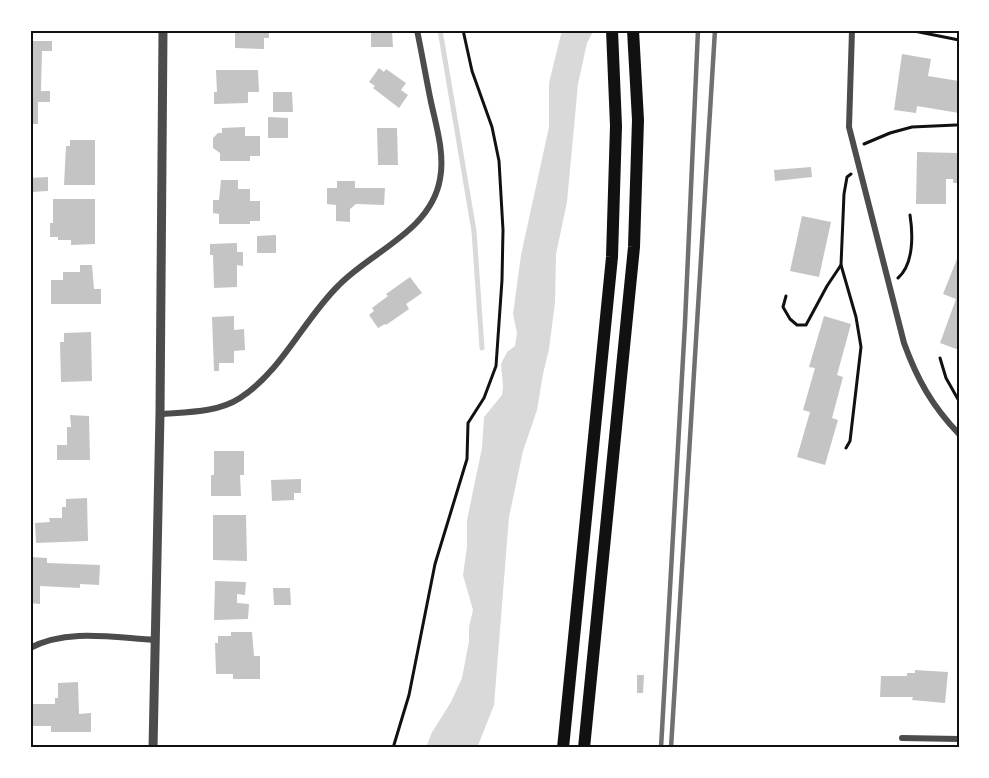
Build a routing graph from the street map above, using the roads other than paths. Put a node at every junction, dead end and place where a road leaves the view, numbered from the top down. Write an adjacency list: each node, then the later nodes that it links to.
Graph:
1 (163, 30): 6 (street)
2 (417, 30): 6 (street)
3 (612, 30): 13 (highway)
4 (633, 30): 14 (highway)
5 (852, 30): 7 (street)
6 (160, 414): 8 (street)
7 (959, 434)
8 (156, 640): 9 (street); 12 (street)
9 (30, 648)
10 (902, 738): 11 (street)
11 (959, 739)
12 (153, 748)
13 (563, 748)
14 (584, 748)

